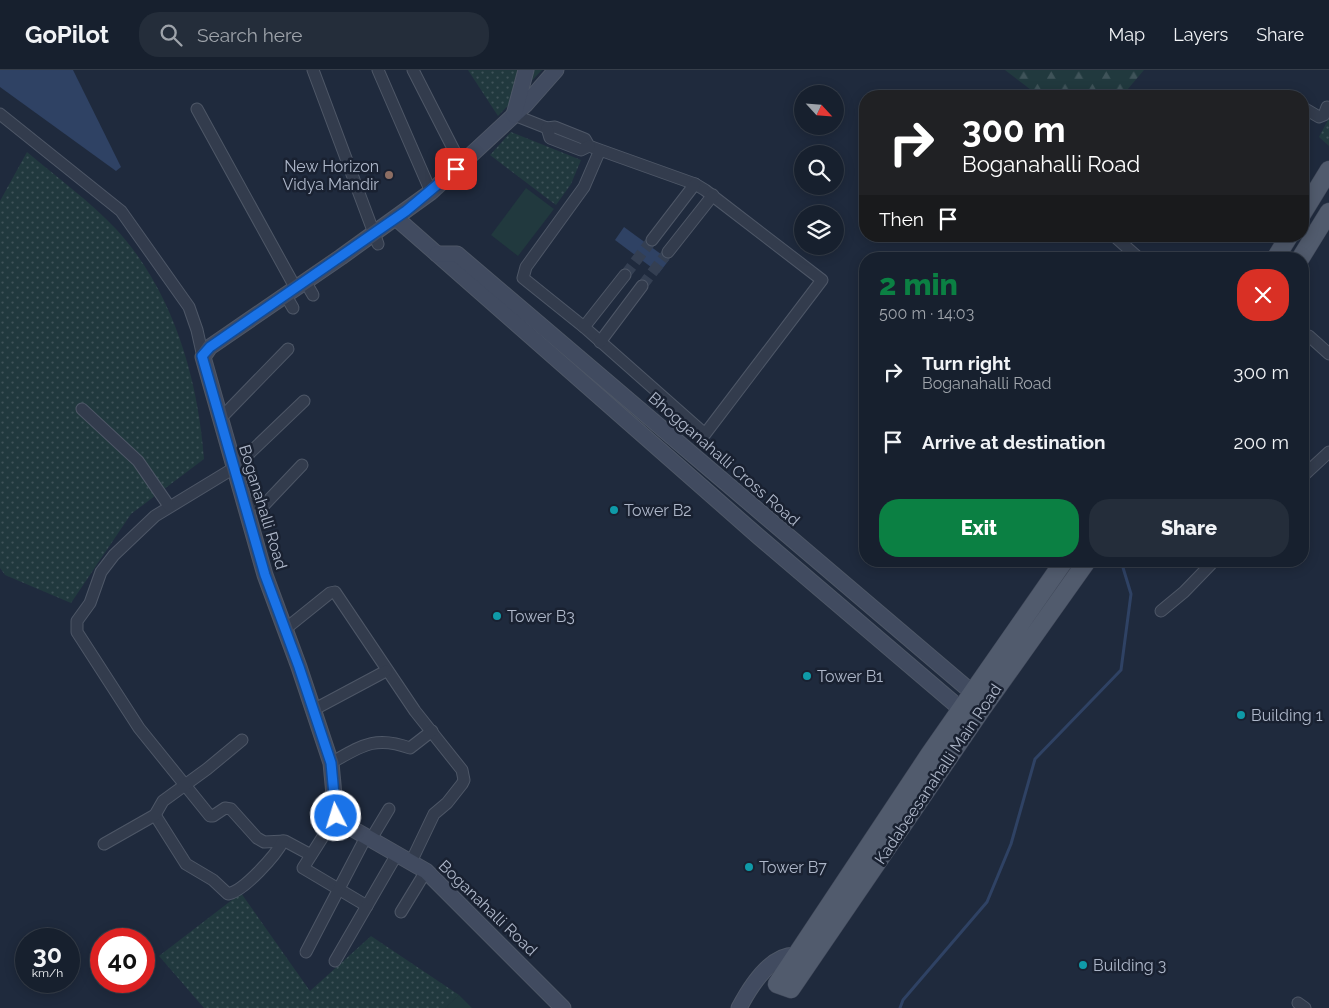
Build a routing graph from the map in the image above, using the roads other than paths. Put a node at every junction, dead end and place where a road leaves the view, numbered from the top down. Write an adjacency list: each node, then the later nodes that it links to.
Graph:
1 (313, 70): 20 (street)
2 (378, 70): 15 (street)
3 (413, 70): 12 (street)
4 (526, 70): 10 (street)
5 (556, 70): 10 (street)
6 (1327, 107): 8 (street)
7 (197, 110): 29 (street)
8 (1309, 111)
9 (0, 114): 37 (street)
10 (514, 115): 11 (street); 12 (street)
11 (594, 148): 14 (street); 32 (street)
12 (461, 164): 15 (street)
13 (1328, 174): 17 (main road)
14 (695, 184): 16 (street); 21 (street)
15 (431, 192): 19 (street)
16 (713, 195): 23 (street); 34 (street)
17 (1309, 203)
18 (1329, 212): 25 (main road)
19 (396, 218): 20 (street); 26 (street)
20 (376, 239): 29 (street)
21 (652, 240)
22 (1121, 242): 24 (street)
23 (668, 252)
24 (1132, 252)
25 (1304, 252)
26 (437, 254): 47 (street, Bhogganahalli Cross Road); 48 (street)
27 (625, 275): 32 (street)
28 (642, 286): 34 (street)
29 (295, 288): 30 (street); 31 (street); 37 (street)
30 (313, 296)
31 (293, 308)
32 (584, 327): 34 (street)
33 (1309, 336): 36 (street)
34 (600, 342)
35 (288, 350): 40 (street)
36 (1329, 354)
37 (202, 356): 40 (street, Boganahalli Road)
38 (304, 400): 43 (street)
39 (82, 408): 46 (street)
40 (220, 418): 43 (street, Boganahalli Road)
41 (1329, 452): 44 (street)
42 (302, 465): 45 (street)
43 (234, 468): 45 (street, Boganahalli Road); 46 (street)
44 (1309, 471)
45 (244, 504): 53 (street, Boganahalli Road)
46 (169, 506): 61 (street)
47 (772, 523): 48 (street); 55 (street, Bhogganahalli Cross Road)
48 (759, 537): 57 (street)
49 (1060, 567): 55 (main road, Kadabeesanahalli Main Road)
50 (1082, 567): 55 (main road, Kadabeesanahalli Main Road)
51 (1208, 567): 52 (street)
52 (1161, 611)
53 (284, 630): 54 (street); 56 (street, Boganahalli Road)
54 (386, 670): 56 (street); 58 (street)
55 (979, 699): 57 (main road, Kadabeesanahalli Main Road)
56 (313, 710): 60 (street, Boganahalli Road)
57 (968, 714): 76 (main road, Kadabeesanahalli Main Road); 76 (main road, Kadabeesanahalli Main Road)
58 (432, 731): 60 (street); 70 (street)
59 (242, 740): 61 (street)
60 (331, 763): 64 (street, Boganahalli Road)
61 (185, 784): 63 (street); 66 (street)
62 (389, 809): 65 (street)
63 (155, 815): 66 (street); 67 (street)
64 (336, 816): 65 (street, Boganahalli Road); 69 (street)
65 (368, 838): 68 (street, Boganahalli Road); 72 (street)
66 (282, 841): 69 (street)
67 (104, 844)
68 (397, 854): 70 (street, Boganahalli Road); 73 (street)
69 (311, 855): 72 (street)
70 (411, 862): 71 (street, Boganahalli Road)
71 (426, 871): 74 (street); 78 (street, Boganahalli Road)
72 (338, 890): 73 (street); 75 (street)
73 (367, 906): 77 (street)
74 (401, 912)
75 (306, 952)
76 (797, 955): 79 (street)
77 (335, 961)
78 (563, 1008)
79 (740, 1008)

